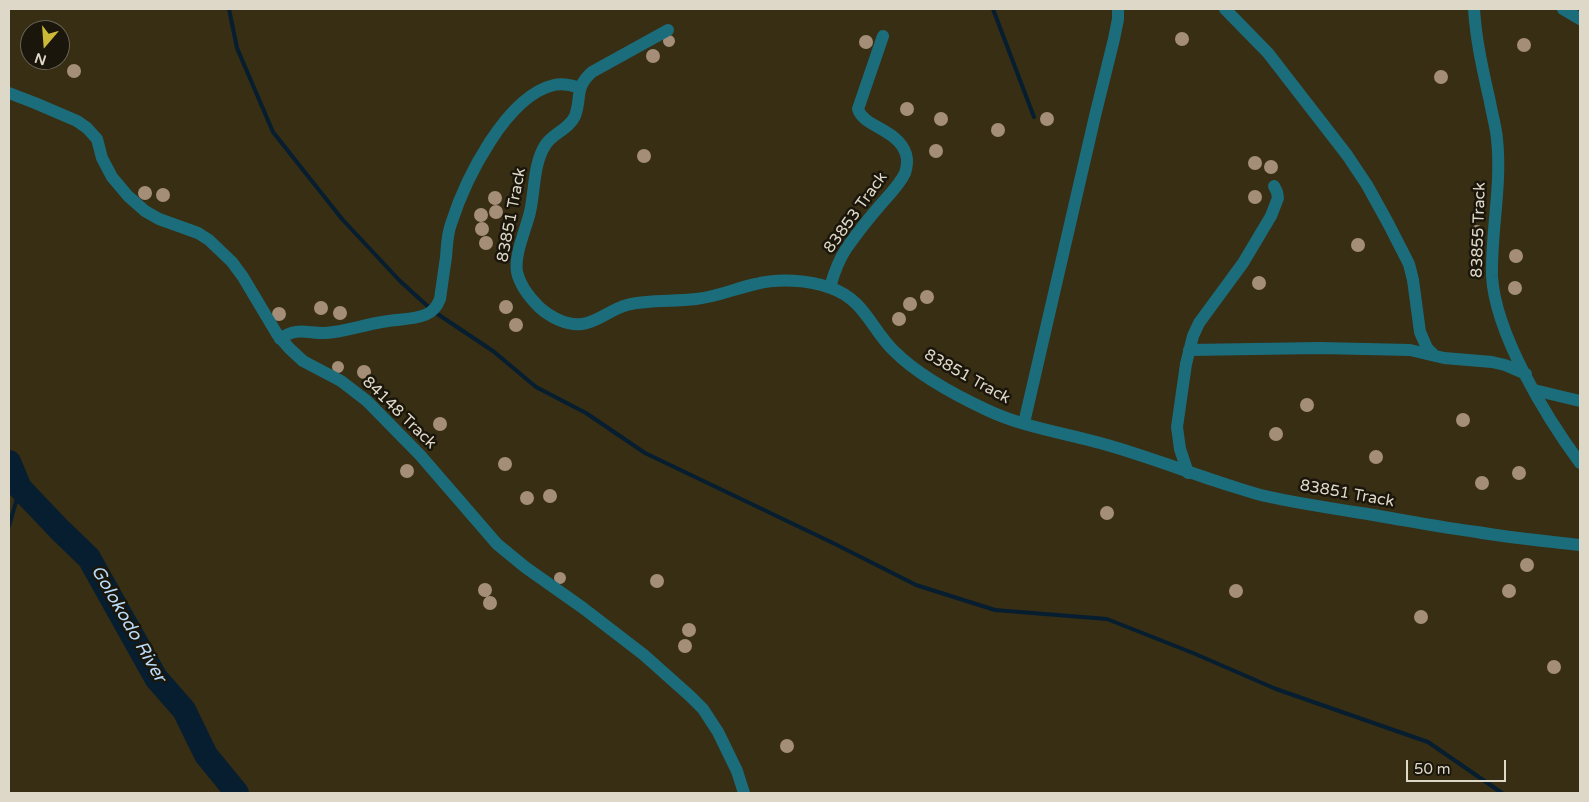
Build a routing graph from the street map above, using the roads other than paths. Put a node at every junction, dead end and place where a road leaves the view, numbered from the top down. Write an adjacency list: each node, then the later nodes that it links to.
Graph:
1 (1118, 9): 18 (street)
2 (1225, 9): 14 (street)
3 (1474, 9): 15 (street, 83855 Track)
4 (1564, 9): 5 (street)
5 (1580, 19)
6 (668, 30): 8 (street)
7 (883, 36): 11 (street, 83853 Track)
8 (580, 88): 11 (street, 83851 Track); 12 (street)
9 (9, 93): 12 (street, 84148 Track)
10 (1274, 186): 13 (street)
11 (830, 287): 18 (street, 83851 Track)
12 (280, 339): 22 (street, 84148 Track)
13 (1189, 350): 14 (street); 20 (street)
14 (1435, 356): 15 (street)
15 (1526, 374): 16 (street, 83855 Track)
16 (1534, 390): 17 (street); 19 (street, 83855 Track)
17 (1580, 401)
18 (1024, 423): 20 (street, 83851 Track)
19 (1580, 463)
20 (1188, 472): 21 (street, 83851 Track)
21 (1580, 545)
22 (744, 793)

